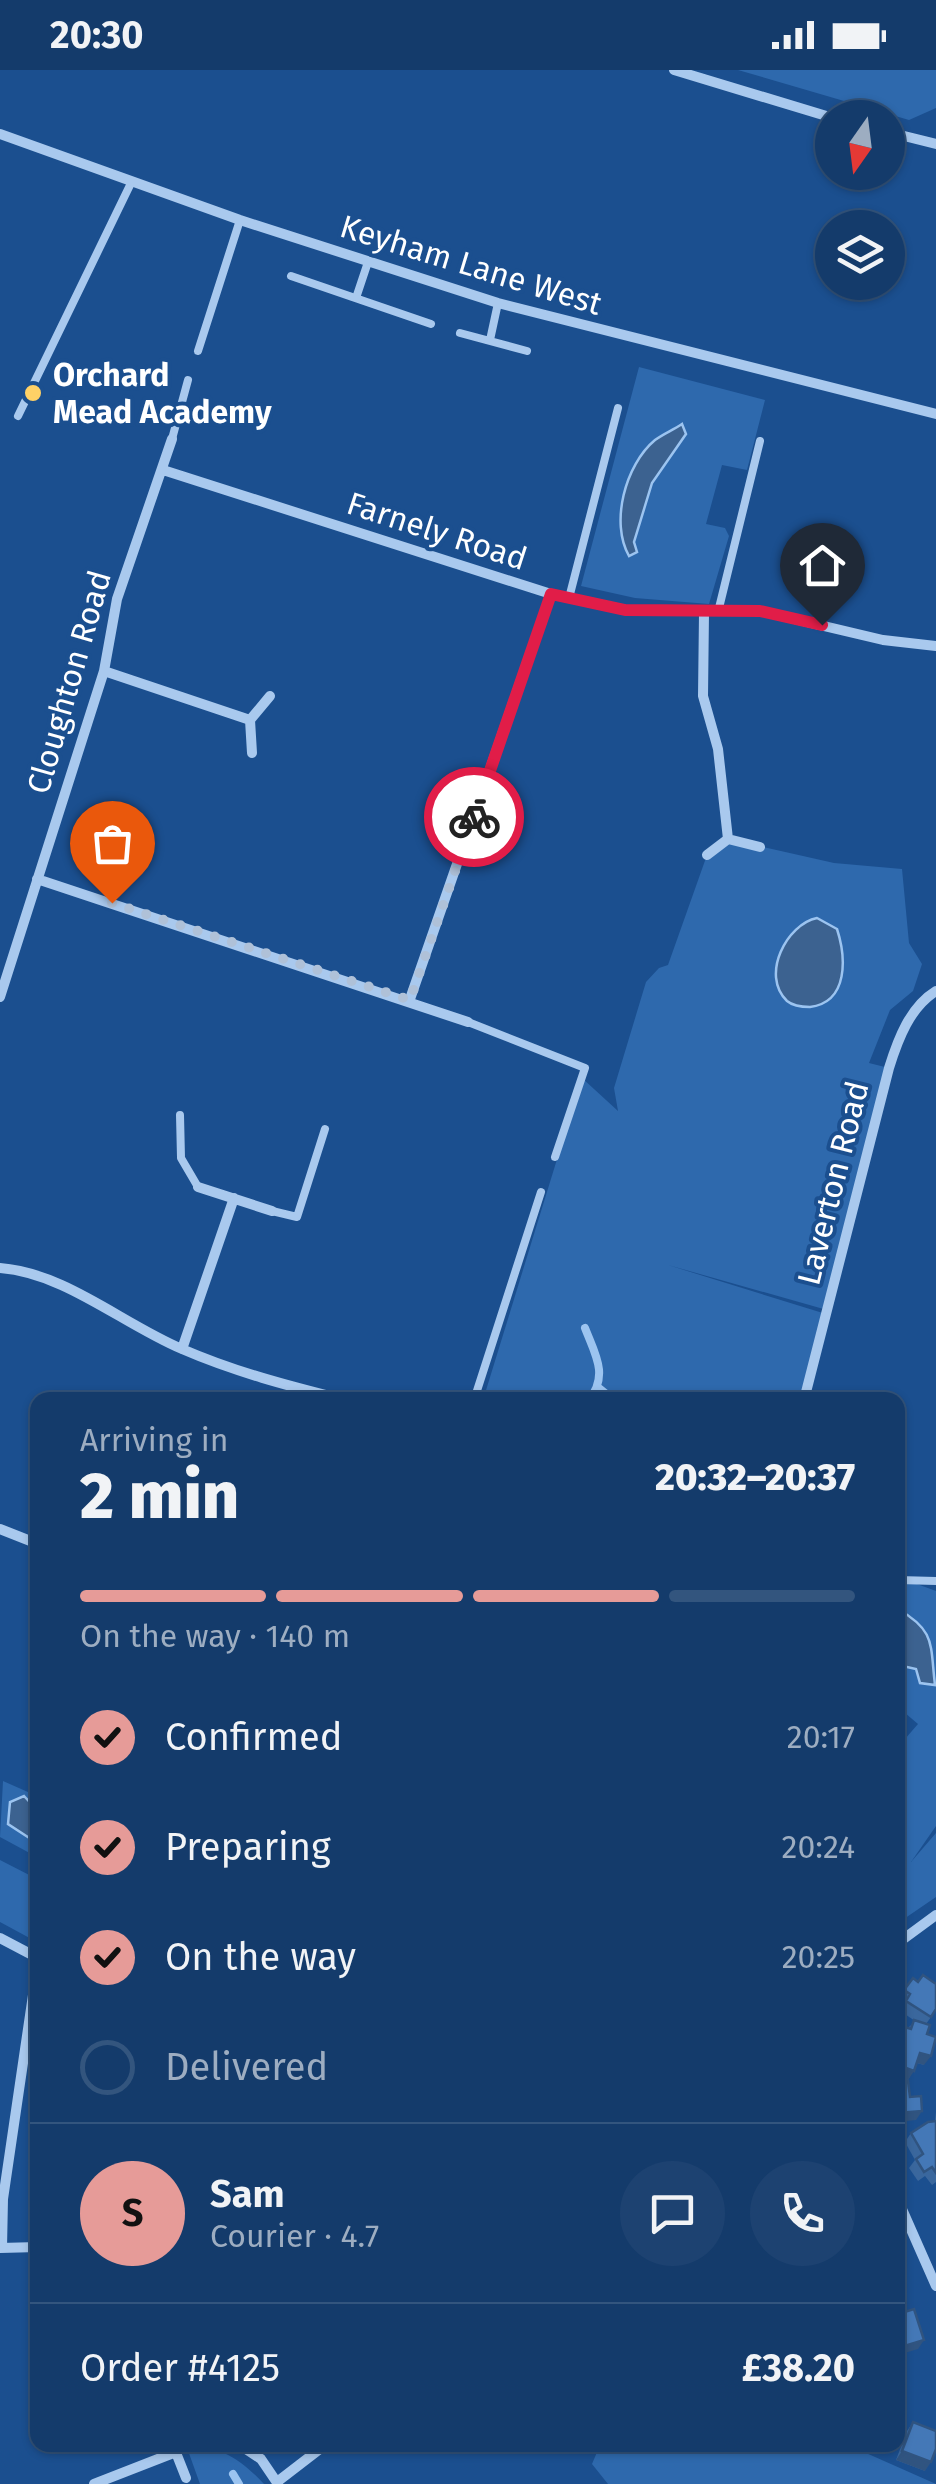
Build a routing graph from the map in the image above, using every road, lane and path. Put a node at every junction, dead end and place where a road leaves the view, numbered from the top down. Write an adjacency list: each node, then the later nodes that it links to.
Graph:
1 (674, 70): 2 (street)
2 (815, 113)
3 (0, 134): 6 (street, Keyham Lane West)
4 (905, 136): 5 (street)
5 (936, 144)
6 (132, 181): 7 (street, Keyham Lane West); 20 (lane)
7 (240, 220): 8 (street, Keyham Lane West); 15 (lane)
8 (368, 262): 10 (lane); 11 (street, Keyham Lane West)
9 (291, 276): 10 (lane)
10 (356, 298): 12 (lane)
11 (498, 303): 14 (lane); 19 (street, Keyham Lane West)
12 (432, 324)
13 (460, 333): 14 (lane)
14 (490, 340): 16 (lane)
15 (198, 350)
16 (527, 351)
17 (188, 380): 21 (lane)
18 (618, 408): 25 (lane)
19 (936, 414)
20 (18, 416)
21 (172, 439): 23 (street, Cloughton Road)
22 (760, 441): 26 (lane)
23 (164, 470): 24 (street, Farnely Road); 29 (street, Cloughton Road)
24 (551, 594): 25 (street, Farnely Road); 39 (street)
25 (569, 598): 27 (street, Farnely Road)
26 (718, 612): 27 (street, Farnely Road); 28 (street, Farnely Road)
27 (704, 613): 33 (street)
28 (936, 646)
29 (104, 671): 31 (street); 36 (street, Cloughton Road)
30 (270, 696): 31 (street)
31 (250, 720): 32 (street)
32 (252, 752)
33 (728, 839): 34 (street); 35 (street)
34 (760, 848)
35 (707, 855)
36 (37, 878): 38 (street, Cloughton Road); 39 (street)
37 (936, 991): 52 (street, Laverton Road)
38 (0, 997)
39 (410, 1000): 40 (street)
40 (468, 1022): 43 (lane)
41 (180, 1115): 44 (lane)
42 (325, 1129): 47 (lane)
43 (555, 1157)
44 (198, 1187): 46 (street)
45 (541, 1192): 51 (lane)
46 (234, 1198): 47 (street); 49 (street)
47 (272, 1211)
48 (0, 1268): 49 (street)
49 (182, 1349): 50 (street)
50 (314, 1392)
51 (477, 1392)
52 (806, 1392)
53 (0, 1529): 54 (street)
54 (30, 1541)
55 (905, 1580): 56 (lane)
56 (936, 1581)
57 (936, 1915): 59 (street)
58 (0, 1938): 60 (street)
59 (905, 1938)
60 (30, 1955)
61 (30, 2014): 63 (street)
62 (905, 2216): 65 (street)
63 (1, 2248): 64 (street)
64 (30, 2248)
65 (936, 2286)
66 (167, 2452): 72 (street)
67 (175, 2452): 70 (street)
68 (249, 2452): 71 (street)
69 (316, 2452): 71 (street)
70 (187, 2481)
71 (278, 2483)
72 (94, 2484)

